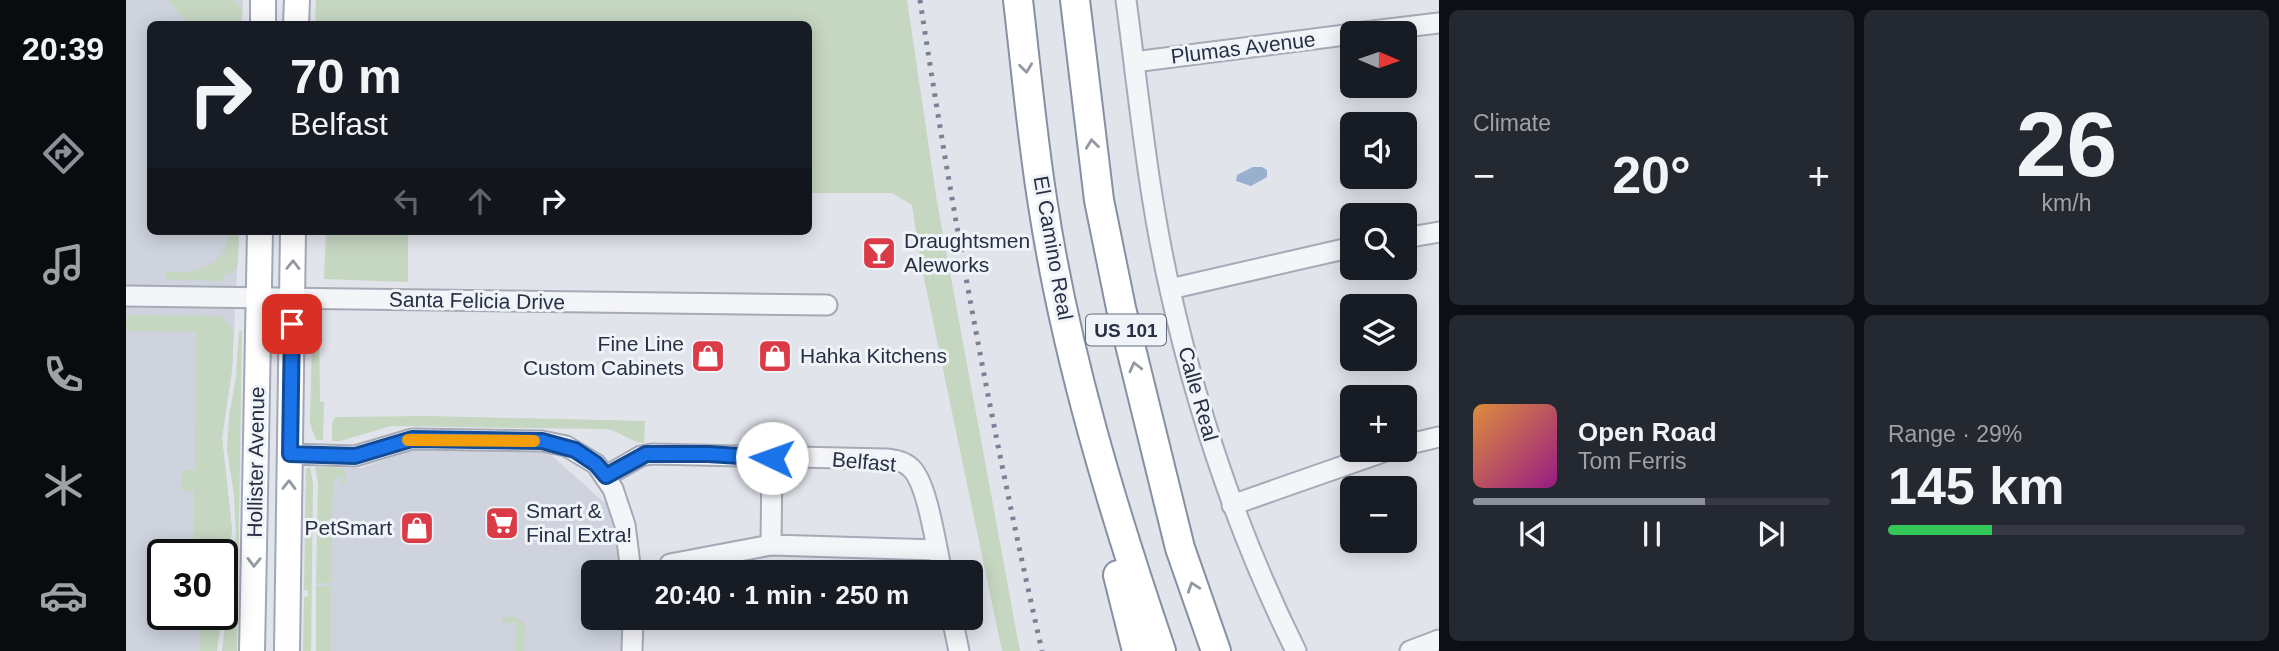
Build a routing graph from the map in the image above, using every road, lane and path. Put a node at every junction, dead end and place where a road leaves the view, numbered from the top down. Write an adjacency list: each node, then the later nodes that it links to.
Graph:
1 (263, 0): 6 (main road)
2 (297, 0): 7 (main road)
3 (1018, 0): 22 (highway, El Camino Real / US 101, one-way to 22)
4 (1075, 0): 44 (highway, US 101, one-way to 4)
5 (1126, 0): 11 (street, Calle Real)
6 (263, 21)
7 (296, 21)
8 (1439, 23): 9 (street, Plumas Avenue)
9 (1418, 25)
10 (1340, 35): 11 (street, Plumas Avenue)
11 (1134, 62): 17 (street, Calle Real)
12 (1439, 232): 15 (street)
13 (260, 235): 19 (main road, Hollister Avenue)
14 (293, 235): 20 (main road, Hollister Avenue, one-way to 14)
15 (1417, 235)
16 (1340, 250): 17 (street)
17 (1170, 289): 29 (street, Calle Real)
18 (126, 296): 19 (street, Santa Felicia Drive)
19 (259, 298): 20 (street, Santa Felicia Drive); 38 (main road, Hollister Avenue, one-way to 38)
20 (292, 299): 21 (street, Santa Felicia Drive); 25 (main road, Hollister Avenue)
21 (827, 305)
22 (1091, 421): 42 (highway); 43 (highway, El Camino Real / US 101)
23 (1439, 438): 24 (street)
24 (1417, 443)
25 (290, 454): 28 (street); 39 (main road, Hollister Avenue, one-way to 25)
26 (772, 458): 28 (street, Belfast); 30 (street); 31 (street, Belfast)
27 (1355, 462): 29 (street)
28 (606, 476): 32 (street)
29 (1232, 505): 45 (street, Calle Real)
30 (771, 545): 31 (street); 33 (street)
31 (937, 550): 34 (street)
32 (629, 560)
33 (691, 560)
34 (939, 560)
35 (633, 630): 40 (street)
36 (955, 630): 41 (street)
37 (1439, 640): 46 (street)
38 (252, 651)
39 (287, 651)
40 (632, 651)
41 (959, 651)
42 (1137, 651)
43 (1161, 651)
44 (1216, 651)
45 (1296, 651)
46 (1410, 651)

